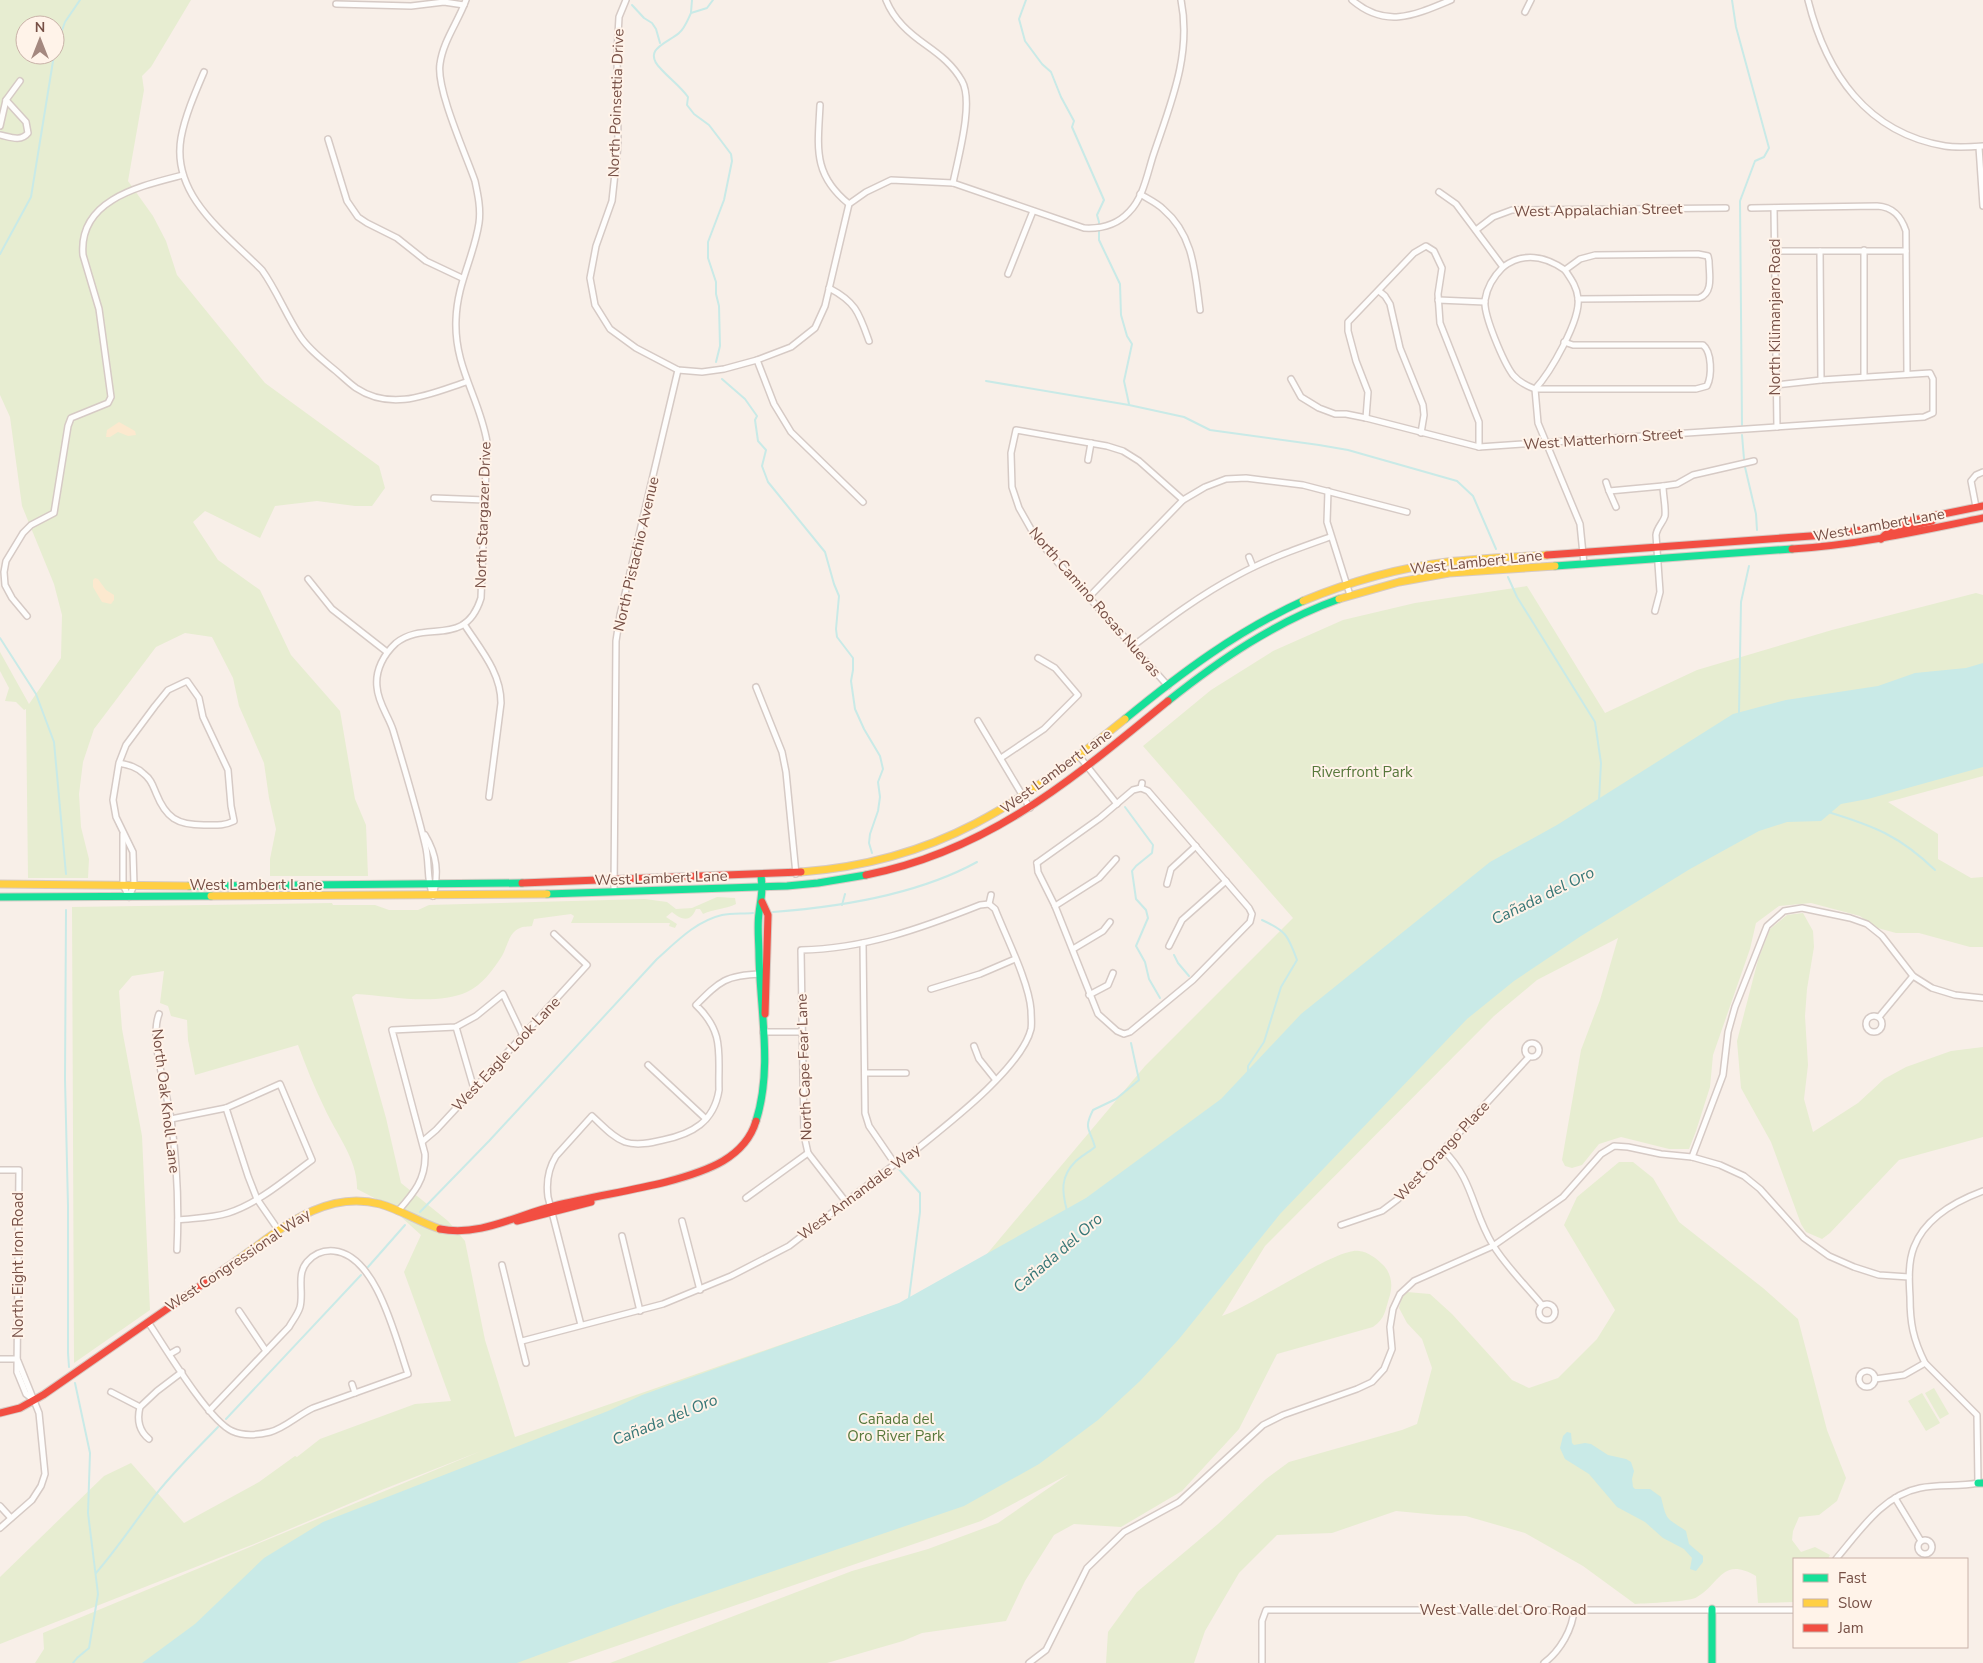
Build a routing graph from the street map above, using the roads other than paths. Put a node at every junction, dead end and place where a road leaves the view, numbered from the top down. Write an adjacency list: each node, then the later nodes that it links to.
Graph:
1 (626, 0): 47 (street, North Poinsettia Drive)
2 (886, 0): 20 (street)
3 (1181, 0): 22 (street)
4 (1352, 0): 5 (street)
5 (1452, 0)
6 (1531, 0): 10 (street)
7 (1808, 0): 18 (street)
8 (465, 2): 9 (street); 37 (street, North Stargazer Drive)
9 (336, 4)
10 (1525, 12)
11 (204, 72): 19 (street)
12 (20, 81): 13 (street)
13 (6, 100): 15 (street); 16 (street)
14 (820, 105): 23 (street)
15 (0, 126)
16 (0, 135)
17 (328, 139): 37 (street)
18 (1981, 146): 24 (street)
19 (183, 176): 52 (street); 90 (street)
20 (953, 183): 23 (street); 28 (street)
21 (1439, 192): 29 (street)
22 (1140, 194): 28 (street); 43 (street)
23 (849, 204): 38 (street)
24 (1983, 206)
25 (1726, 208): 29 (street, West Appalachian Street)
26 (1751, 208): 27 (street)
27 (1774, 208): 31 (street, North Kilimanjaro Road); 33 (street)
28 (1033, 212): 36 (street)
29 (1476, 230): 34 (street)
30 (1864, 250): 32 (street); 33 (street); 49 (street)
31 (1775, 251): 32 (street); 53 (street, North Kilimanjaro Road)
32 (1820, 251): 51 (street)
33 (1906, 251): 48 (street)
34 (1503, 267): 35 (street); 42 (street)
35 (1565, 270): 40 (street); 40 (street)
36 (1008, 274)
37 (462, 278): 52 (street, North Stargazer Drive)
38 (830, 288): 44 (street); 46 (street)
39 (1379, 291): 41 (street); 55 (street); 57 (street)
40 (1578, 299): 45 (street)
41 (1438, 300): 42 (street); 60 (street)
42 (1485, 302): 54 (street)
43 (1200, 310)
44 (869, 341)
45 (1564, 342): 54 (street); 54 (street)
46 (757, 360): 47 (street); 71 (street)
47 (678, 370): 111 (street, North Pistachio Avenue)
48 (1907, 373): 49 (street); 56 (street, West Matterhorn Street)
49 (1864, 376): 51 (street)
50 (1291, 379): 55 (street, West Matterhorn Street)
51 (1821, 380): 53 (street)
52 (466, 382): 69 (street, North Stargazer Drive)
53 (1776, 384): 56 (street, North Kilimanjaro Road)
54 (1535, 389): 58 (street)
55 (1366, 418): 57 (street, West Matterhorn Street)
56 (1777, 427): 58 (street, West Matterhorn Street)
57 (1421, 433): 60 (street, West Matterhorn Street)
58 (1546, 441): 60 (street, West Matterhorn Street); 80 (street)
59 (1091, 443): 61 (street); 70 (street); 88 (street, North Camino Rosas Nuevas)
60 (1479, 447)
61 (1088, 460)
62 (1754, 461): 65 (street)
63 (1983, 472): 73 (street)
64 (1606, 482): 67 (street)
65 (1663, 486): 67 (street); 79 (street)
66 (1328, 491): 70 (street); 74 (street); 77 (street)
67 (1609, 491): 72 (street)
68 (434, 498): 69 (street)
69 (486, 500): 91 (street, North Stargazer Drive)
70 (1184, 500): 88 (street)
71 (863, 502)
72 (1616, 507)
73 (1980, 507): 75 (main road, West Lambert Lane)
74 (1407, 512)
75 (1936, 515): 78 (main road); 79 (main road, West Lambert Lane)
76 (1983, 518): 78 (main road, West Lambert Lane)
77 (1330, 537): 84 (street); 86 (street)
78 (1880, 539): 82 (main road, West Lambert Lane)
79 (1657, 547): 80 (main road, West Lambert Lane); 82 (street)
80 (1583, 552): 83 (street); 86 (main road, West Lambert Lane)
81 (1249, 556): 84 (street)
82 (1658, 559): 83 (main road, West Lambert Lane); 89 (street)
83 (1584, 564): 87 (main road, West Lambert Lane)
84 (1253, 567): 92 (street)
85 (308, 579): 93 (street)
86 (1346, 584): 87 (street); 95 (main road, West Lambert Lane)
87 (1350, 595): 101 (main road, West Lambert Lane)
88 (1089, 596): 92 (street, North Camino Rosas Nuevas)
89 (1655, 611)
90 (27, 616)
91 (464, 624): 93 (street); 102 (street)
92 (1132, 646): 95 (street, North Camino Rosas Nuevas)
93 (387, 652): 114 (street)
94 (1038, 658): 99 (street)
95 (1168, 686): 98 (main road, West Lambert Lane)
96 (756, 687): 109 (street)
97 (978, 722): 99 (street)
98 (1079, 756): 101 (street); 103 (main road, West Lambert Lane)
99 (1001, 758): 103 (street)
100 (120, 763): 100 (street); 106 (street)
101 (1086, 765): 104 (street); 105 (main road, West Lambert Lane)
102 (490, 797)
103 (1023, 798): 105 (street); 109 (main road, West Lambert Lane)
104 (1117, 804): 107 (street); 125 (street)
105 (1030, 808): 118 (main road, West Lambert Lane)
106 (123, 834): 116 (street); 117 (street)
107 (1196, 846): 112 (street); 115 (street)
108 (1116, 859): 125 (street)
109 (796, 874): 110 (main road, West Lambert Lane)
110 (761, 875): 111 (main road, West Lambert Lane); 118 (main road, West Congressional Way)
111 (614, 880): 114 (main road, West Lambert Lane); 119 (street, North Pistachio Avenue)
112 (1226, 881): 129 (street); 136 (street)
113 (0, 884): 116 (main road, West Lambert Lane)
114 (432, 884): 117 (main road, West Lambert Lane); 121 (street)
115 (1167, 884)
116 (123, 885): 117 (main road, West Lambert Lane); 123 (street)
117 (134, 885): 123 (street)
118 (762, 887): 119 (main road, West Lambert Lane); 133 (main road, West Congressional Way)
119 (614, 892): 121 (main road, West Lambert Lane)
120 (990, 895): 124 (street)
121 (433, 896): 123 (main road, West Lambert Lane)
122 (0, 897): 123 (main road, West Lambert Lane)
123 (129, 897)
124 (989, 904): 128 (street); 131 (street, West Annandale Way)
125 (1055, 906): 130 (street)
126 (1110, 922): 130 (street)
127 (554, 934): 143 (street, West Eagle Look Lane)
128 (863, 943): 142 (street, North Cape Fear Lane); 147 (street)
129 (1169, 946)
130 (1073, 949): 136 (street)
131 (1016, 959): 135 (street); 149 (street, West Annandale Way)
132 (1113, 973): 136 (street)
133 (763, 974): 141 (main road, West Congressional Way); 153 (street)
134 (1913, 976): 137 (street); 139 (street); 157 (street)
135 (931, 989)
136 (1089, 995)
137 (1983, 998)
138 (159, 1014): 152 (street, North Oak Knoll Lane)
139 (1879, 1017)
140 (456, 1027): 143 (street); 150 (street); 154 (street)
141 (763, 1032): 142 (street); 164 (main road, West Congressional Way)
142 (802, 1032): 156 (street, North Cape Fear Lane)
143 (523, 1036): 150 (street, West Eagle Look Lane)
144 (974, 1046): 149 (street)
145 (1529, 1057): 155 (street, West Orango Place)
146 (648, 1065): 153 (street)
147 (866, 1073): 148 (street); 158 (street)
148 (906, 1073)
149 (996, 1079): 158 (street, West Annandale Way)
150 (474, 1089): 154 (street, West Eagle Look Lane)
151 (226, 1108): 152 (street); 162 (street); 162 (street)
152 (171, 1119): 166 (street, North Oak Knoll Lane)
153 (706, 1119): 164 (street)
154 (423, 1141): 165 (street)
155 (1443, 1150): 168 (street, West Orango Place); 171 (street)
156 (808, 1152): 161 (street); 163 (street, North Cape Fear Lane)
157 (1692, 1157): 171 (street); 176 (street)
158 (895, 1164): 163 (street, West Annandale Way)
159 (0, 1170): 188 (street, North Eight Iron Road)
160 (1983, 1191): 176 (street)
161 (746, 1198)
162 (258, 1200): 166 (street); 169 (street)
163 (846, 1202): 177 (street, West Annandale Way)
164 (551, 1210): 165 (main road, West Congressional Way); 182 (street)
165 (398, 1211): 169 (main road, West Congressional Way)
166 (178, 1220): 173 (street, North Oak Knoll Lane)
167 (682, 1221): 177 (street)
168 (1340, 1225)
169 (279, 1231): 181 (main road, West Congressional Way)
170 (622, 1236): 179 (street)
171 (1493, 1246): 178 (street); 212 (street)
172 (351, 1249): 174 (street)
173 (177, 1250)
174 (348, 1255): 185 (street); 195 (street)
175 (502, 1265): 183 (street)
176 (1909, 1277): 190 (street)
177 (700, 1290): 179 (street, West Annandale Way)
178 (1542, 1305)
179 (640, 1311): 182 (street, West Annandale Way)
180 (239, 1312): 185 (street)
181 (148, 1322): 186 (street); 196 (main road, West Congressional Way)
182 (581, 1326): 183 (street, West Annandale Way)
183 (522, 1341): 189 (street)
184 (177, 1350): 186 (street)
185 (266, 1351): 198 (street)
186 (170, 1354): 191 (street)
187 (0, 1359): 188 (street)
188 (17, 1359): 196 (street, North Eight Iron Road)
189 (526, 1363)
190 (1925, 1363): 192 (street); 200 (street)
191 (182, 1372): 197 (street); 198 (street)
192 (1875, 1379)
193 (352, 1384): 195 (street)
194 (111, 1392): 197 (street)
195 (355, 1393): 198 (street)
196 (34, 1400): 199 (main road, West Congressional Way); 205 (street, North Eight Iron Road)
197 (140, 1407): 201 (street)
198 (209, 1411)
199 (0, 1413)
200 (1981, 1437): 202 (street)
201 (149, 1439)
202 (1981, 1483): 203 (street)
203 (1895, 1498): 207 (street); 208 (street)
204 (0, 1506): 205 (street)
205 (11, 1518): 206 (street, North Eight Iron Road)
206 (0, 1528)
207 (1921, 1541)
208 (1837, 1558)
209 (1574, 1609): 210 (street, West Valle del Oro Road); 213 (street, West Valle del Oro Road); 214 (street)
210 (1712, 1609): 211 (street, West Valle del Oro Road); 215 (main road)
211 (1793, 1610)
212 (1030, 1663)
213 (1262, 1663)
214 (1544, 1663)
215 (1712, 1663)

